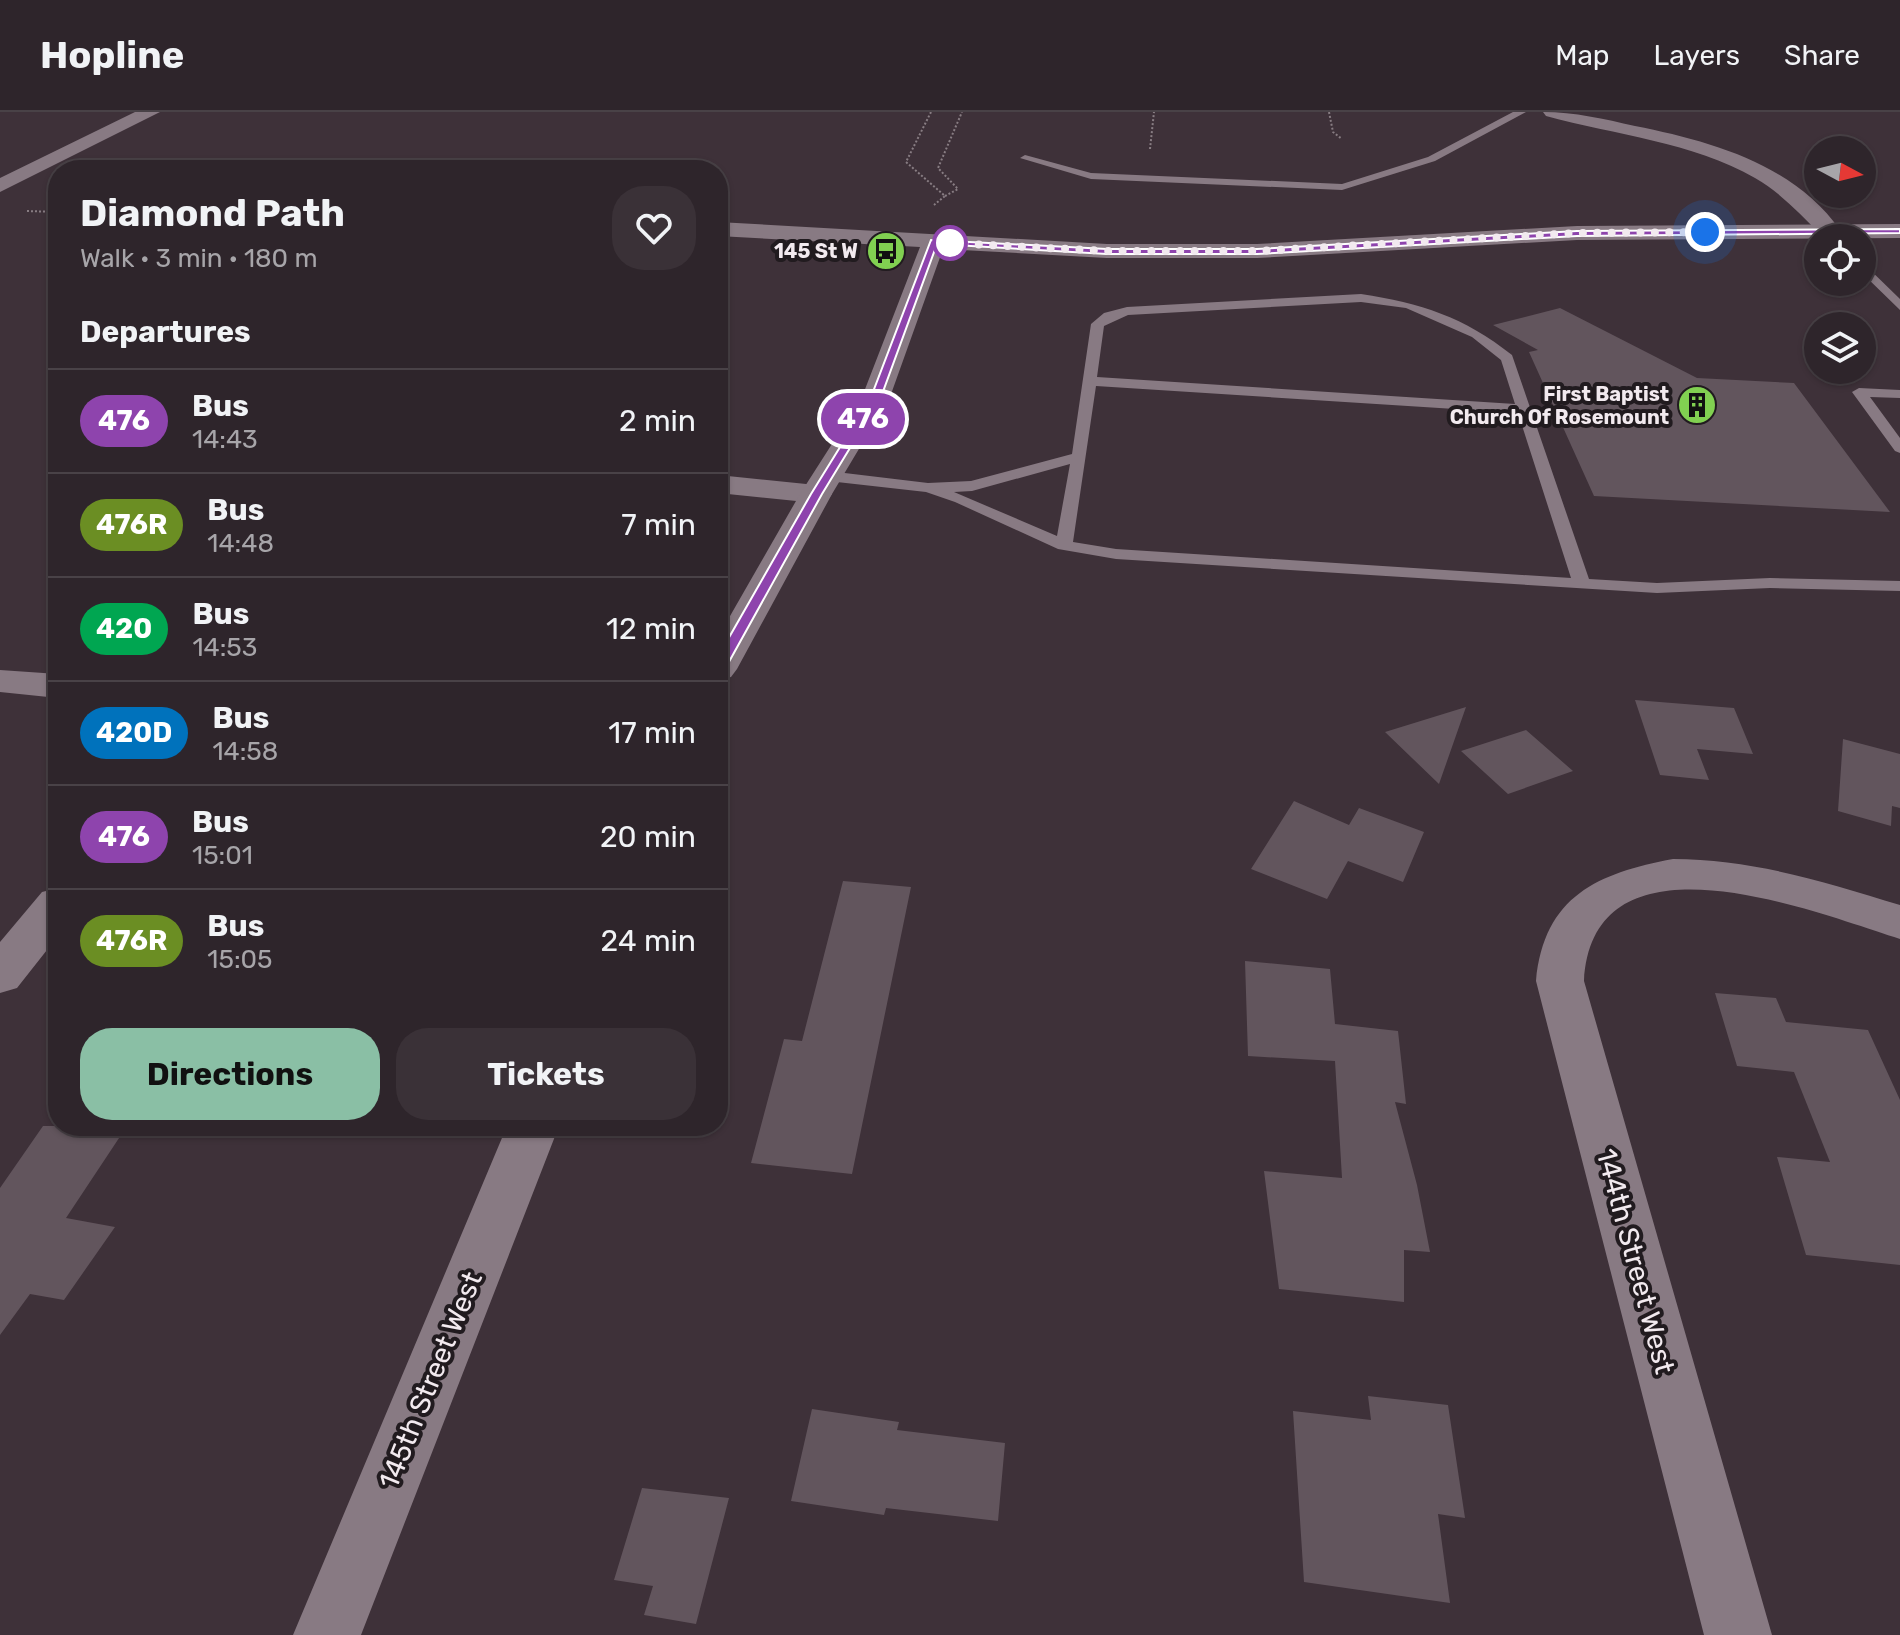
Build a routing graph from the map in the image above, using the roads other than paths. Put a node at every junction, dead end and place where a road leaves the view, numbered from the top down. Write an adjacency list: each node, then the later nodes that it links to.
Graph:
1 (150, 112): 5 (street)
2 (1521, 112): 4 (lane)
3 (1553, 112): 9 (street)
4 (1025, 158)
5 (55, 160)
6 (48, 164): 7 (street)
7 (0, 188): 8 (street)
8 (29, 192)
9 (1822, 224)
10 (728, 230): 14 (street)
11 (1900, 231): 12 (street)
12 (1876, 232)
13 (1804, 234): 14 (street)
14 (934, 242): 24 (street)
15 (1876, 281): 16 (lane)
16 (1900, 306)
17 (1090, 381): 19 (lane); 19 (lane); 21 (lane)
18 (1900, 394): 20 (lane)
19 (1524, 409): 28 (lane)
20 (1900, 448)
21 (1079, 457): 22 (lane); 27 (lane)
22 (1017, 475): 25 (lane); 26 (lane)
23 (728, 484): 24 (street)
24 (822, 485): 25 (lane); 30 (street)
25 (928, 488): 26 (lane)
26 (1005, 518): 27 (lane)
27 (1064, 545): 28 (lane)
28 (1582, 584): 29 (lane)
29 (1900, 586)
30 (728, 651)
31 (0, 681): 32 (street)
32 (48, 685)
33 (48, 916): 35 (street)
34 (1900, 922): 38 (street, 144th Street West)
35 (0, 975)
36 (529, 1136): 37 (street, 145th Street West)
37 (327, 1635)
38 (1738, 1635)

